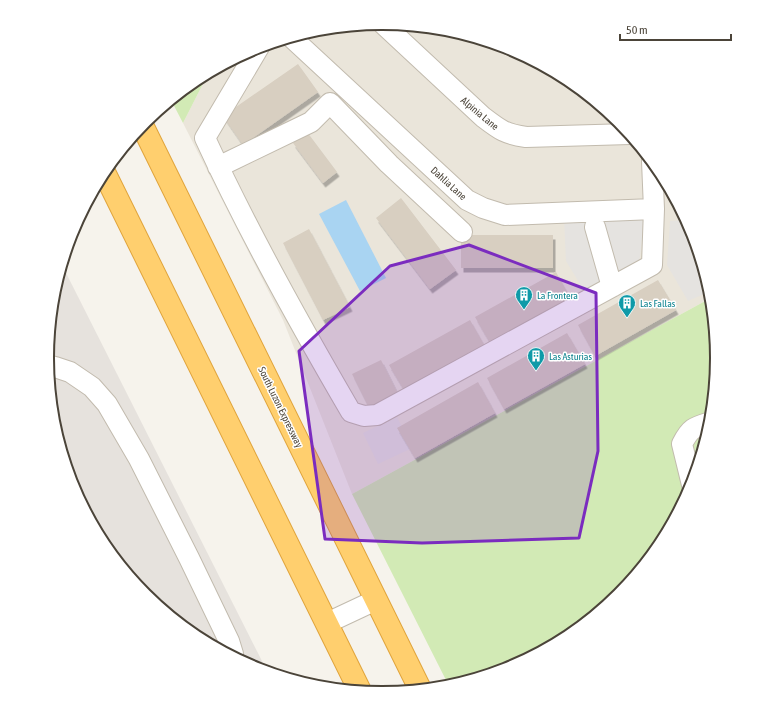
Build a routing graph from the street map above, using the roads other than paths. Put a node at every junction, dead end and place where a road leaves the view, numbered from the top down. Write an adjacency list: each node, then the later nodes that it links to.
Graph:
1 (390, 30): 5 (street, Alpinia Lane)
2 (296, 41): 9 (street, Dahlia Lane)
3 (254, 56): 6 (street)
4 (145, 131): 16 (highway, South Luzon Expressway)
5 (622, 134)
6 (218, 167): 11 (street); 12 (street)
7 (652, 173): 9 (street)
8 (107, 179): 17 (highway)
9 (654, 209): 12 (street)
10 (595, 227): 12 (street)
11 (462, 232)
12 (612, 287)
13 (54, 366): 18 (street)
14 (703, 424): 15 (street)
15 (689, 473)
16 (376, 600): 17 (street); 19 (highway, South Luzon Expressway)
17 (326, 623): 20 (highway)
18 (231, 649)
19 (417, 684)
20 (357, 685)

